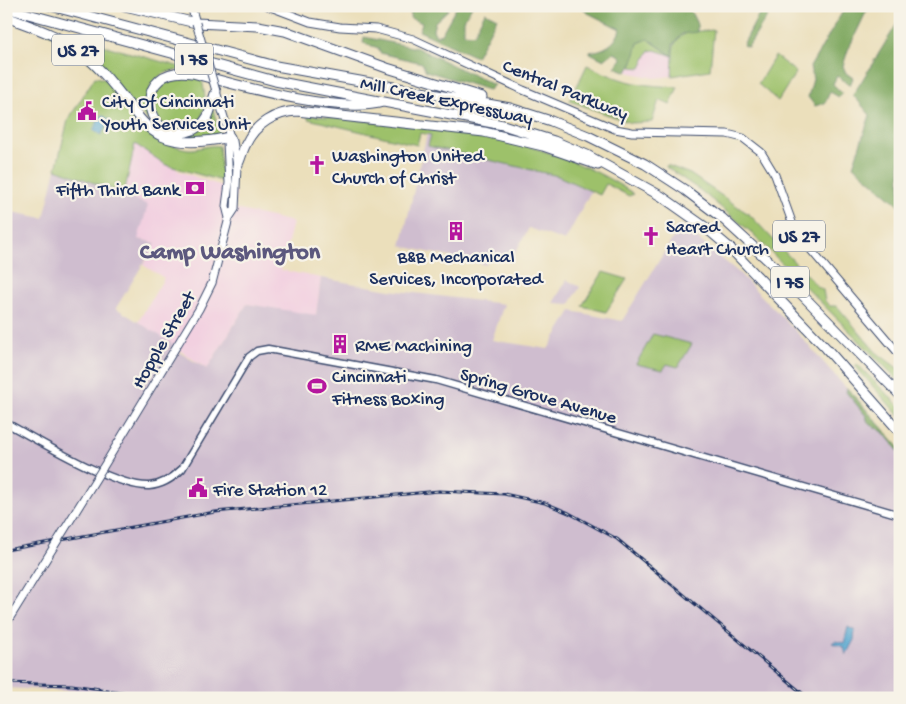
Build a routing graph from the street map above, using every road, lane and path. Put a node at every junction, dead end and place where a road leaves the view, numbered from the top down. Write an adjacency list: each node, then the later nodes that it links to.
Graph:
1 (51, 6): 10 (highway, Mill Creek Expressway / I 75)
2 (125, 6): 7 (highway)
3 (191, 6): 7 (main road, Hopple Street)
4 (268, 6): 15 (main road, Central Parkway / US 27)
5 (6, 8): 9 (highway, Mill Creek Expressway / I 75)
6 (6, 17): 11 (highway, US 27)
7 (196, 23): 8 (main road, Hopple Street, bridge); 10 (highway)
8 (216, 91): 9 (highway); 11 (main road, Hopple Street)
9 (383, 102): 13 (highway, Mill Creek Expressway / I 75)
10 (510, 108): 16 (highway, Mill Creek Expressway / I 75)
11 (230, 138): 12 (main road, Hopple Street); 14 (main road, Hopple Street)
12 (237, 166): 13 (highway); 14 (main road, Hopple Street)
13 (617, 170): 18 (highway, Mill Creek Expressway / I 75)
14 (229, 218): 20 (main road, Hopple Street, bridge)
15 (900, 355)
16 (900, 395)
17 (6, 423): 19 (main road, Spring Grove Avenue)
18 (900, 433)
19 (900, 515)
20 (6, 624)

